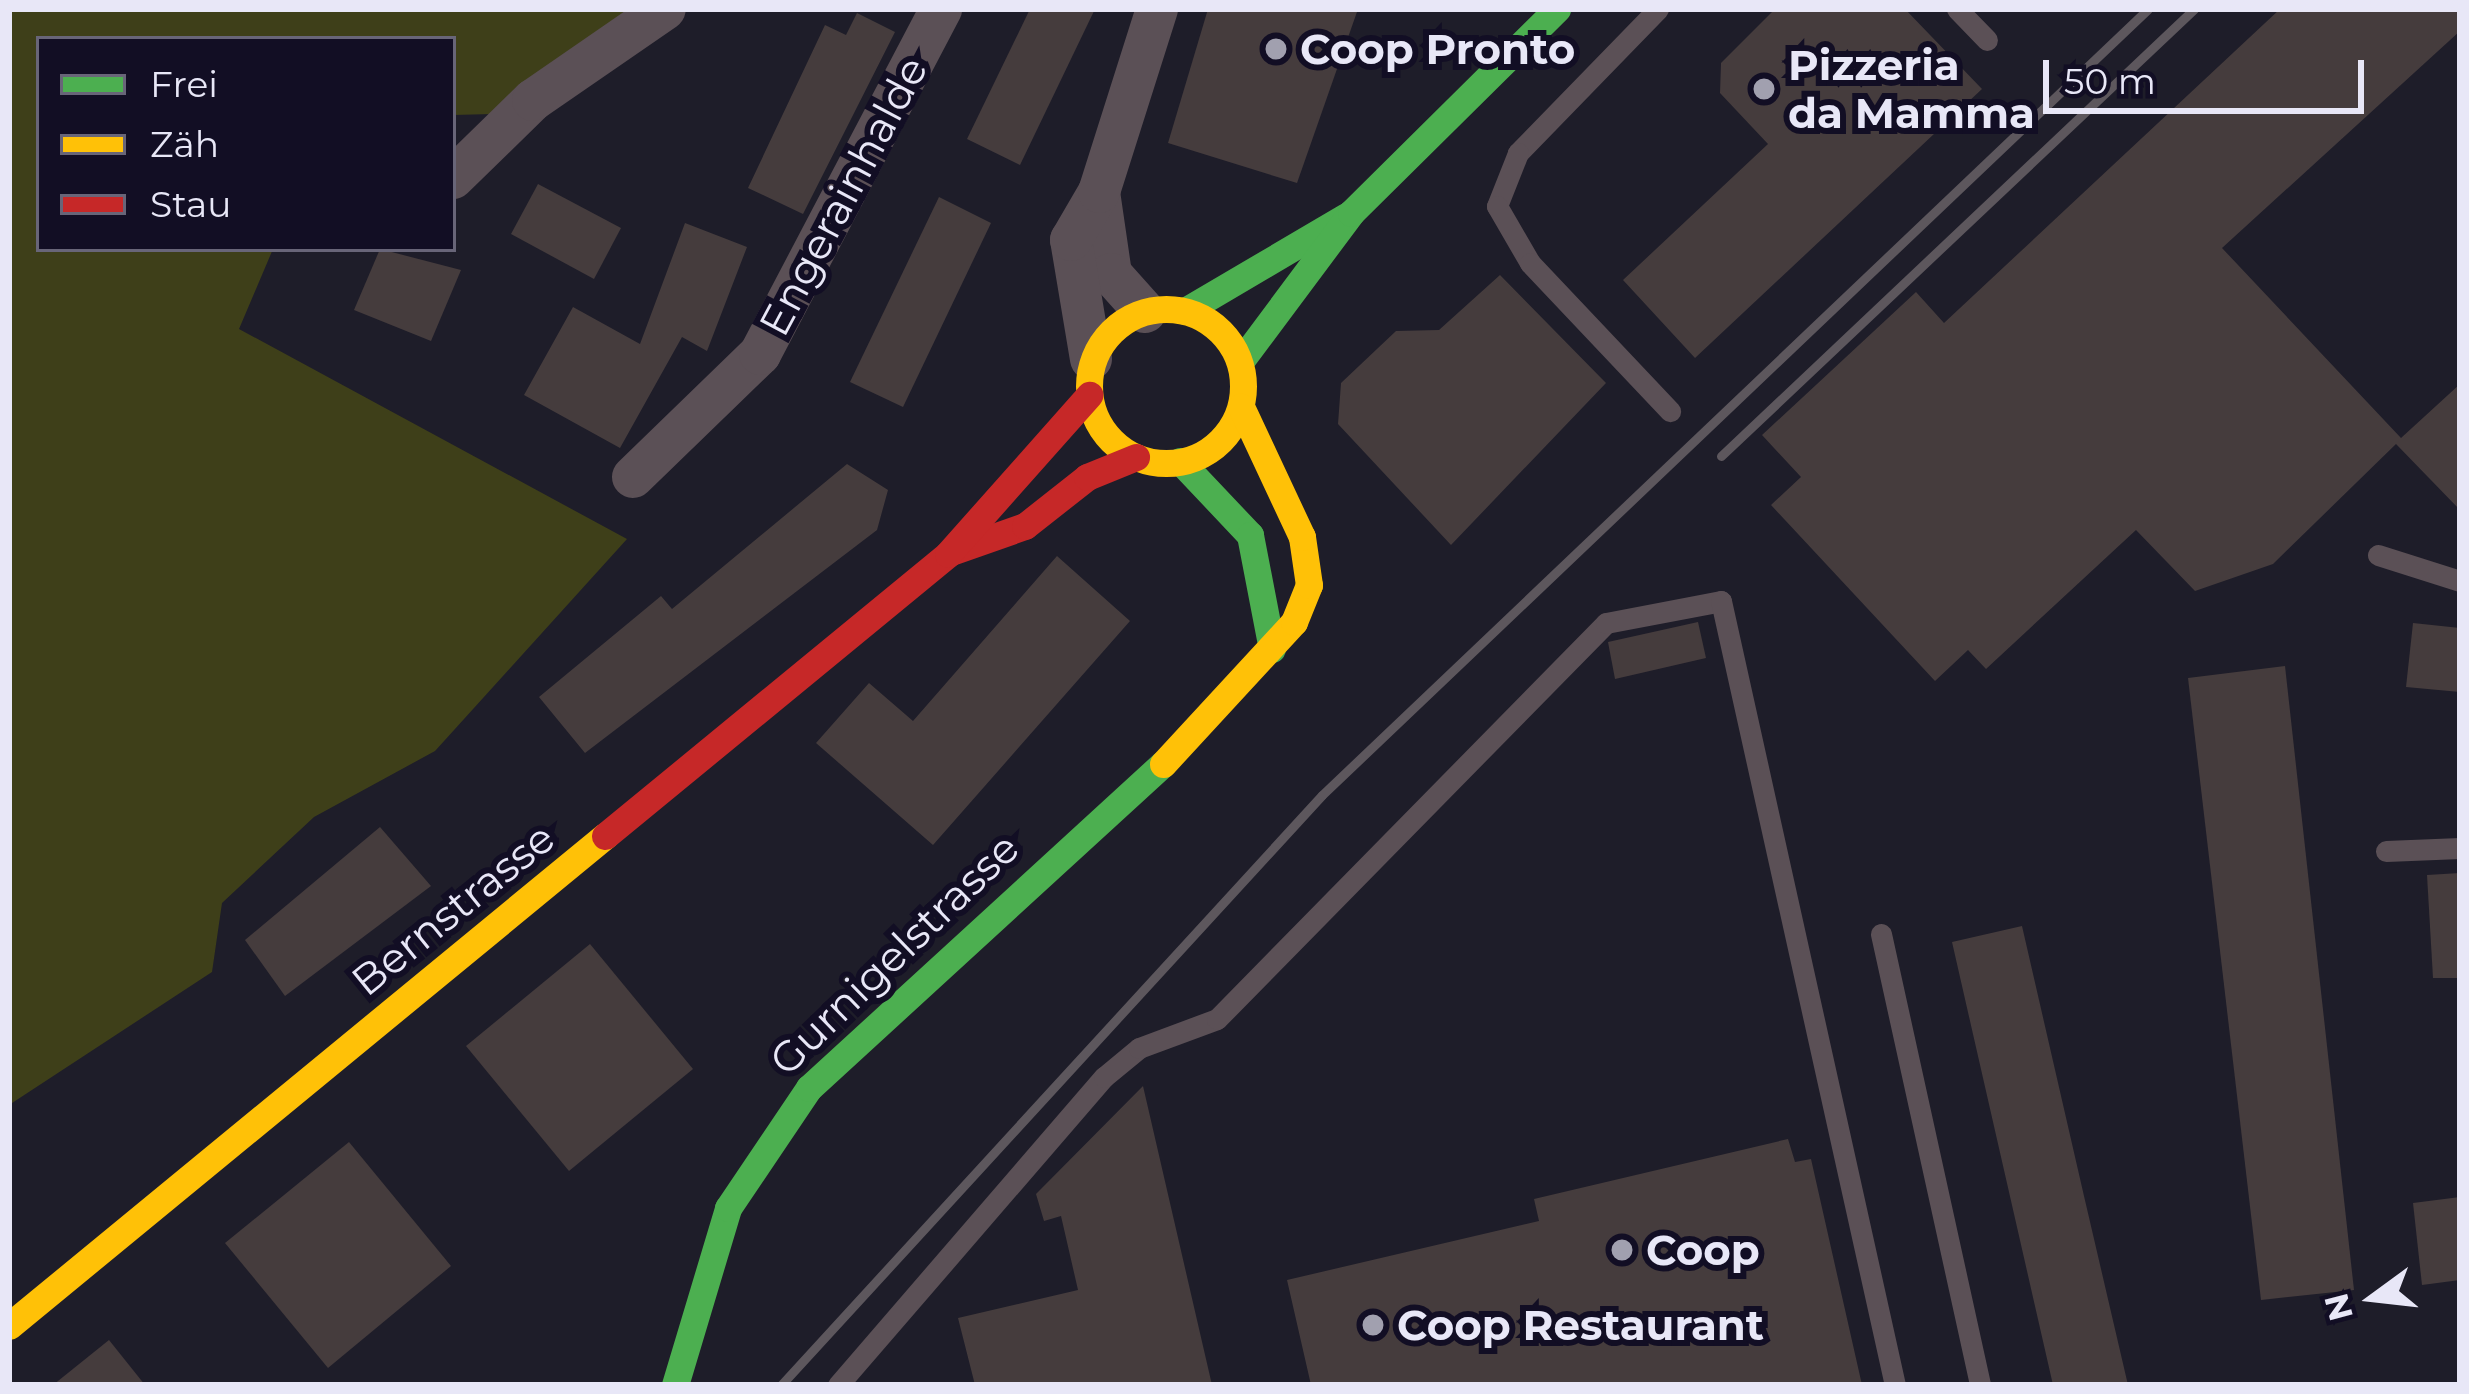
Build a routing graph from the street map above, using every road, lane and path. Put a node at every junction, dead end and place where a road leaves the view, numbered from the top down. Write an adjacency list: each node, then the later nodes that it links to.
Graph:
1 (665, 9): 8 (street)
2 (940, 9): 18 (street, Engerainhalde)
3 (1157, 9): 9 (street)
4 (1557, 9): 10 (main road)
5 (1658, 9): 15 (lane)
6 (1957, 9): 7 (lane)
7 (1987, 40)
8 (456, 175)
9 (1099, 192): 11 (street); 13 (street)
10 (1351, 213): 11 (main road); 12 (main road)
11 (1165, 312): 12 (main road); 13 (main road)
12 (1240, 362): 14 (main road)
13 (1090, 377): 16 (main road); 19 (main road, Bernstrasse)
14 (1241, 407): 17 (main road); 22 (main road, Gurnigelstrasse)
15 (1670, 411)
16 (1136, 457): 17 (main road); 19 (main road, Bernstrasse)
17 (1180, 461): 22 (main road)
18 (633, 477)
19 (948, 554): 26 (main road, Bernstrasse)
20 (2378, 554): 21 (lane)
21 (2460, 581)
22 (1272, 649): 27 (main road, Gurnigelstrasse)
23 (2460, 848): 24 (lane)
24 (2386, 850)
25 (1880, 934): 30 (lane)
26 (9, 1326)
27 (675, 1385)
28 (838, 1385): 29 (lane)
29 (1895, 1385)
30 (1980, 1385)

